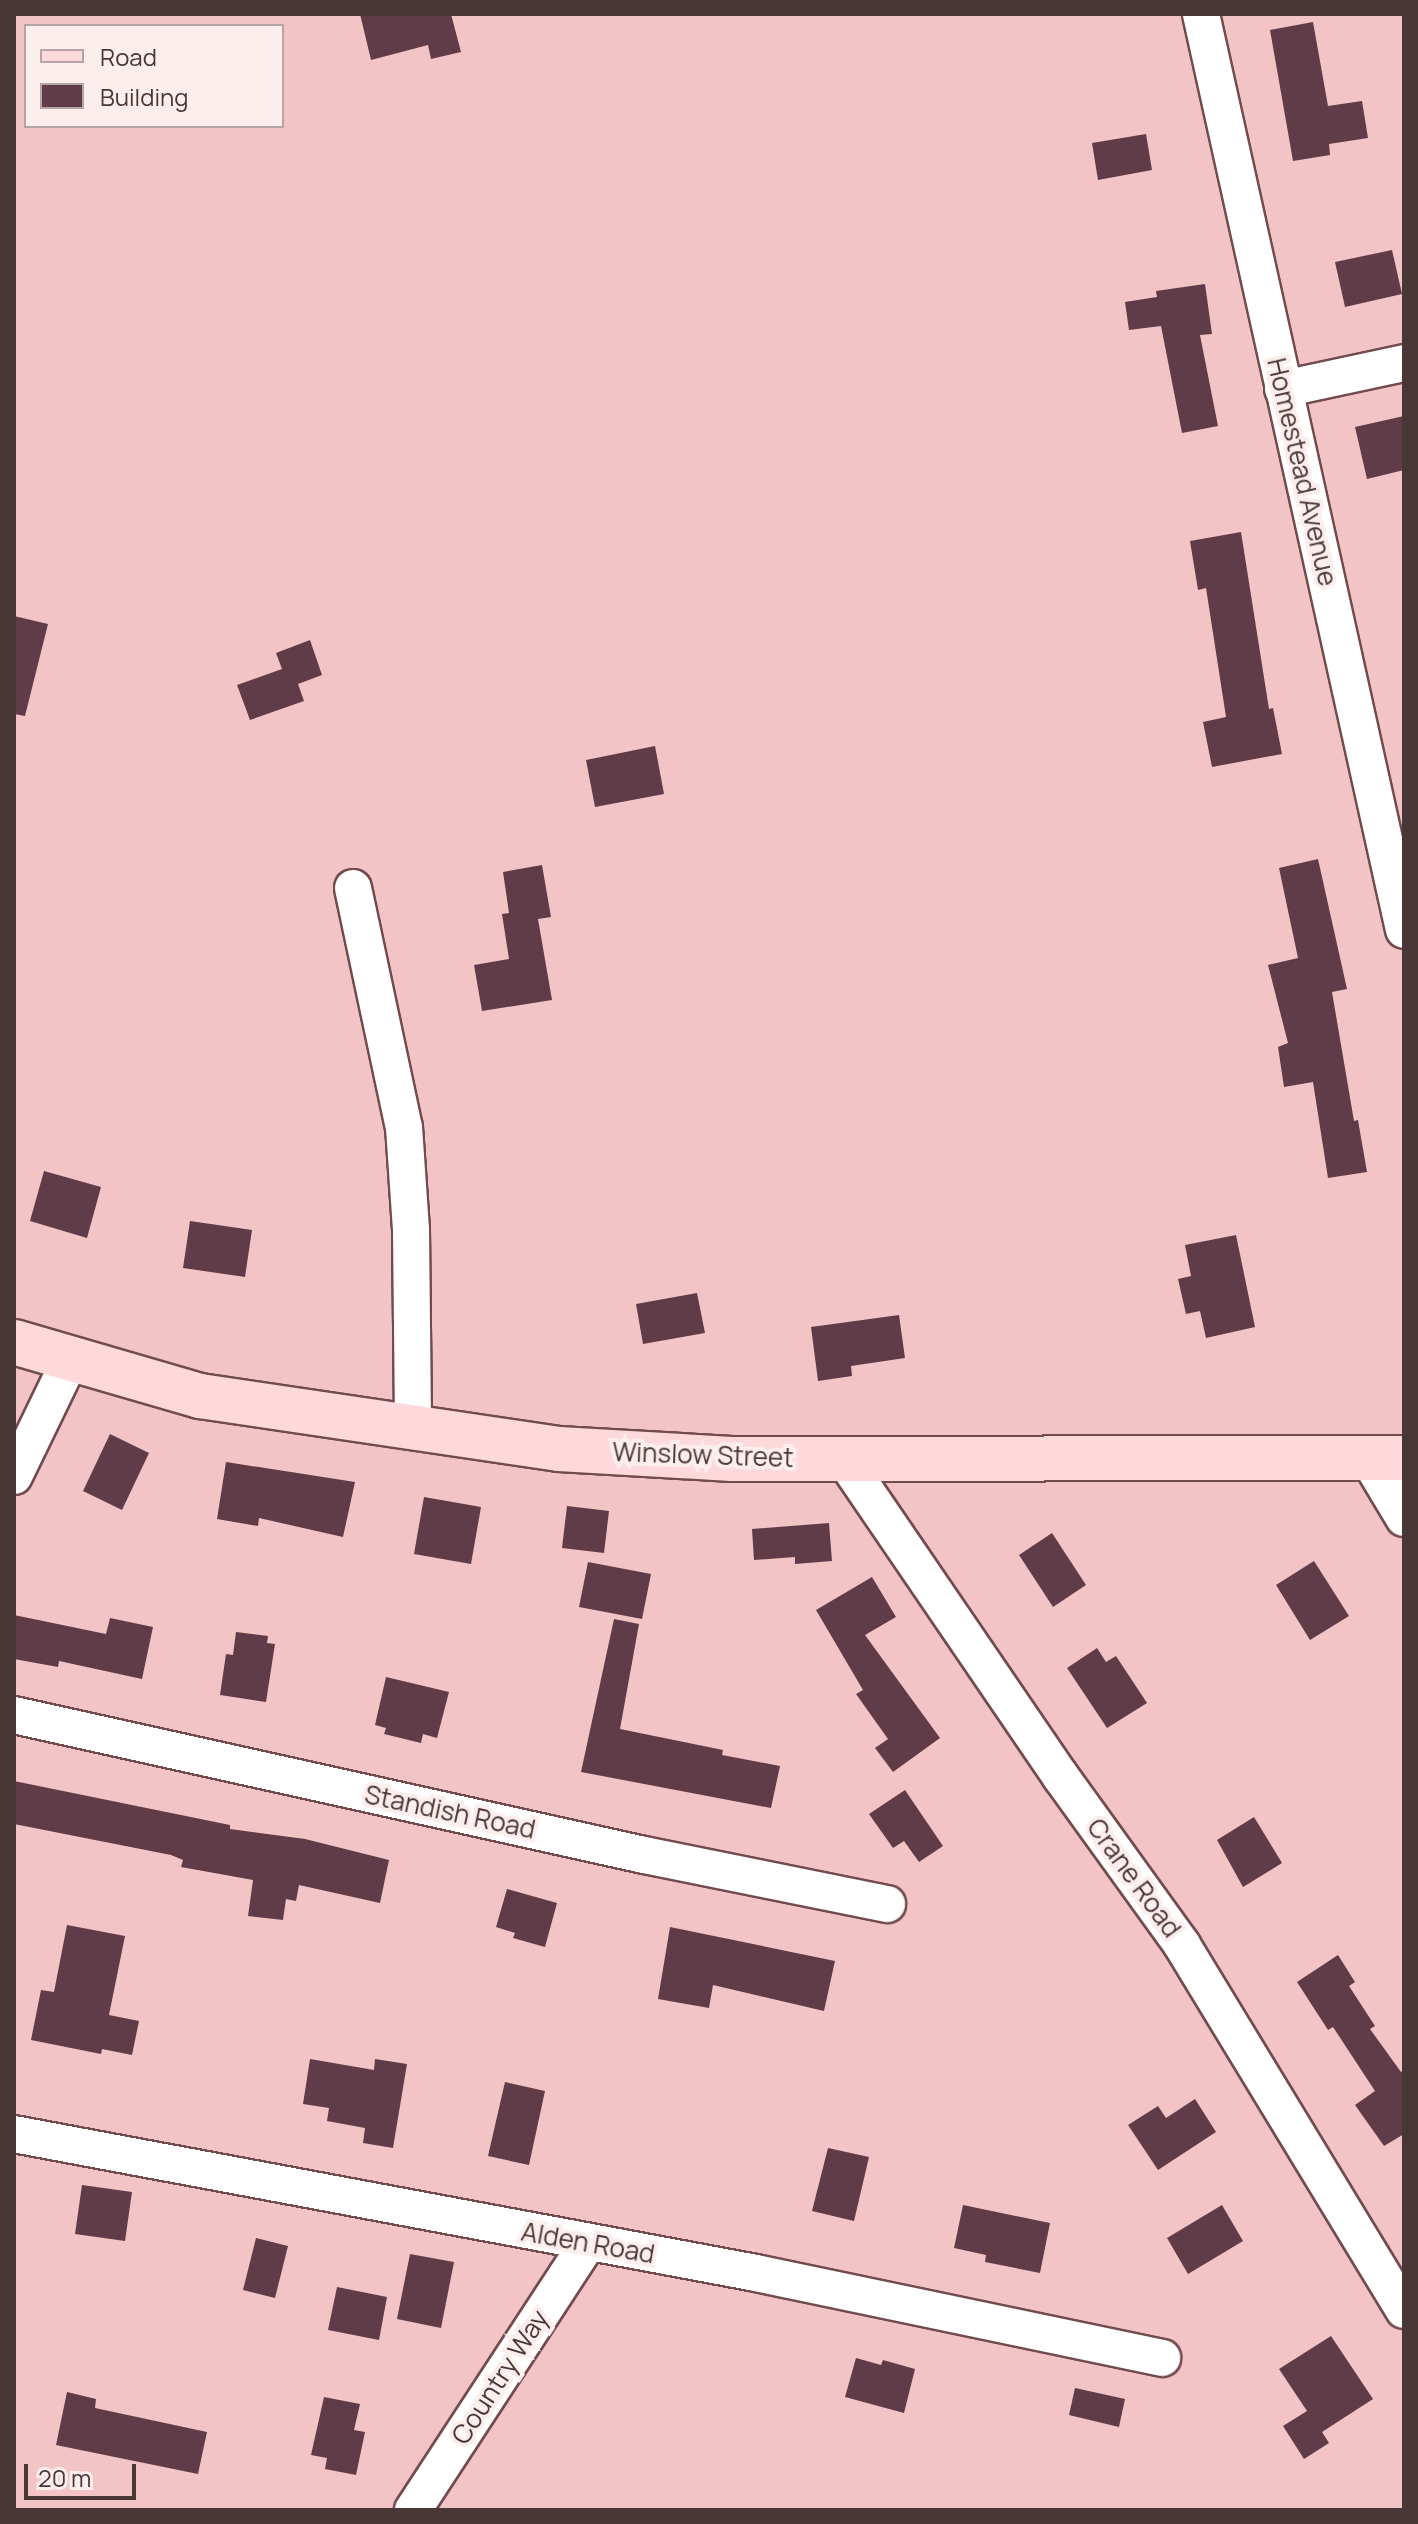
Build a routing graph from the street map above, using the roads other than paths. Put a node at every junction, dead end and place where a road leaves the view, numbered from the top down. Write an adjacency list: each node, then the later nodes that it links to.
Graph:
1 (1201, 14): 3 (street, Homestead Avenue)
2 (1404, 363): 3 (street)
3 (1283, 389): 5 (street, Homestead Avenue)
4 (353, 888): 8 (street)
5 (1404, 930)
6 (14, 1342): 7 (street, Winslow Street)
7 (70, 1360): 8 (street, Winslow Street); 11 (street)
8 (413, 1429): 10 (street, Winslow Street)
9 (1386, 1458): 10 (street, Winslow Street); 12 (street)
10 (844, 1459): 17 (street, Crane Road)
11 (14, 1476)
12 (1404, 1518)
13 (14, 1715): 14 (street, Standish Road)
14 (887, 1904)
15 (14, 2134): 16 (street, Alden Road)
16 (588, 2243): 18 (street, Alden Road); 19 (street, Country Way)
17 (1404, 2310)
18 (1162, 2358)
19 (413, 2510)

